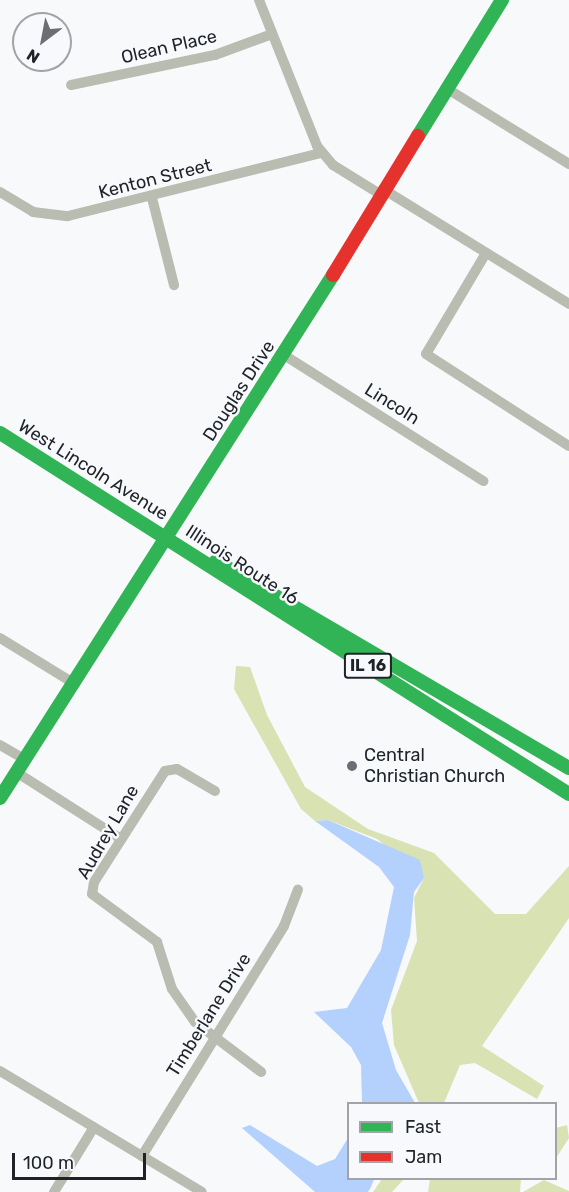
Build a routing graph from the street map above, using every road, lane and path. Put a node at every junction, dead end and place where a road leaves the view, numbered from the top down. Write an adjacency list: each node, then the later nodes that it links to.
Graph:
1 (259, 0): 3 (street)
2 (502, 0): 5 (main road, Douglas Drive)
3 (272, 34): 4 (street, Olean Place); 6 (street)
4 (71, 85)
5 (446, 88): 7 (street); 8 (main road, Douglas Drive)
6 (321, 153): 8 (street); 10 (street, Kenton Street)
7 (569, 164)
8 (381, 191): 11 (street); 14 (main road, Douglas Drive)
9 (0, 192): 10 (street, Kenton Street)
10 (152, 198): 12 (street)
11 (486, 252): 13 (street); 16 (street)
12 (174, 285)
13 (569, 304)
14 (284, 355): 17 (street, Lincoln); 18 (main road, Douglas Drive)
15 (0, 433): 18 (main road, West Lincoln Avenue / IL 16)
16 (569, 446)
17 (483, 480)
18 (167, 537): 20 (main road, Douglas Drive); 23 (main road, Illinois Route 16 / IL 16); 26 (main road, Illinois Route 16 / IL 16)
19 (0, 638): 20 (street)
20 (75, 684): 22 (main road, Douglas Drive)
21 (0, 745): 22 (street)
22 (24, 759): 24 (main road, Douglas Drive)
23 (569, 768)
24 (16, 772): 27 (main road, Douglas Drive); 28 (street)
25 (216, 791): 28 (street, Audrey Lane)
26 (569, 794)
27 (0, 798)
28 (122, 838): 30 (street, Audrey Lane)
29 (298, 890): 30 (street, Timberlane Drive)
30 (213, 1040): 32 (street, Audrey Lane); 34 (street, Timberlane Drive)
31 (0, 1071): 33 (street)
32 (261, 1072)
33 (94, 1127): 34 (street); 35 (street)
34 (142, 1156): 36 (street)
35 (54, 1192)
36 (202, 1192)

